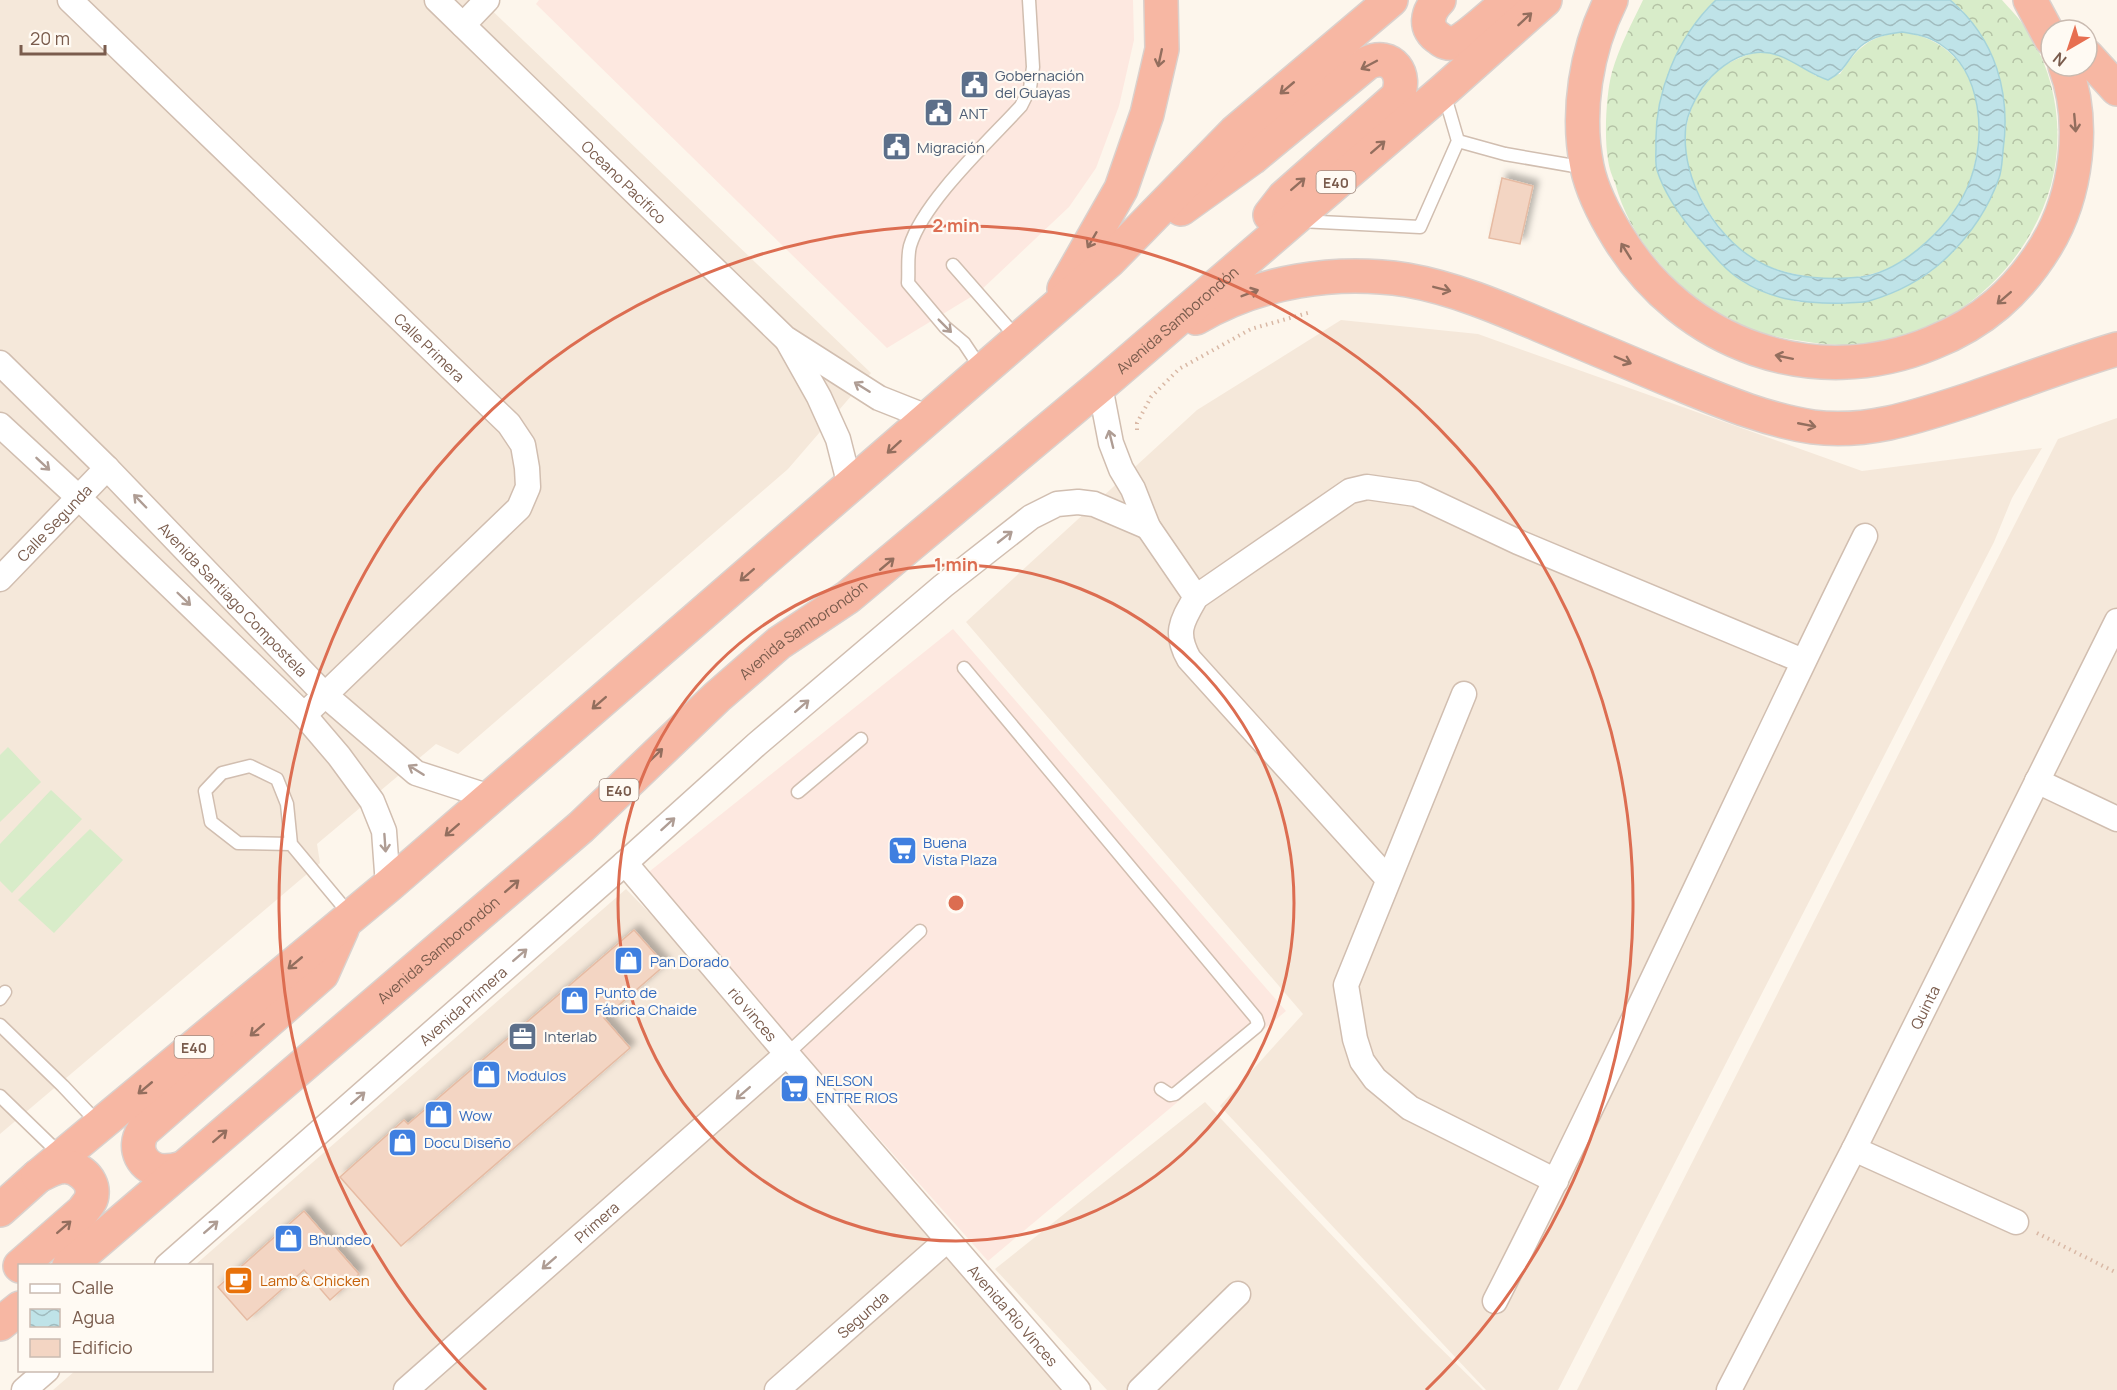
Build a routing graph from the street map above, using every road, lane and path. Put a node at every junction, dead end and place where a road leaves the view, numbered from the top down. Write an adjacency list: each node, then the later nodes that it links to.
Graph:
1 (70, 0): 49 (street, Calle Primera)
2 (437, 0): 15 (street, Oceano Pacifico)
3 (487, 0): 15 (street)
4 (1029, 0): 33 (lane, one-way to 33)
5 (1161, 0): 26 (highway, one-way to 26)
6 (1391, 0): 23 (highway, E40, one-way to 23)
7 (1439, 0): 8 (highway)
8 (1510, 0)
9 (1545, 0): 19 (highway, Avenida Samborondón / E40, one-way to 9)
10 (1611, 0): 21 (highway)
11 (2030, 0): 13 (highway)
12 (2035, 0): 14 (highway)
13 (2040, 18)
14 (2052, 18)
15 (463, 26): 28 (street, Oceano Pacifico)
16 (2099, 69): 18 (highway)
17 (2068, 78): 21 (highway, one-way to 21)
18 (2117, 89)
19 (1444, 90): 20 (lane); 22 (highway, Avenida Samborondón / E40, one-way to 19)
20 (1458, 141): 21 (lane); 22 (lane)
21 (1587, 168)
22 (1292, 221): 25 (highway, Avenida Samborondón / E40)
23 (1109, 261): 25 (highway, one-way to 23); 26 (highway, E40)
24 (953, 265): 29 (lane)
25 (1207, 293): 31 (highway, Avenida Samborondón / E40)
26 (1052, 309): 29 (highway, E40)
27 (1318, 310): 38 (path)
28 (785, 338): 35 (street, Oceano Pacifico, one-way to 28); 39 (street, Oceano Pacifico)
29 (1018, 339): 33 (highway, E40)
30 (2117, 349): 31 (highway, one-way to 30)
31 (1126, 362): 34 (highway, Avenida Samborondón / E40)
32 (0, 363): 37 (street, Avenida Santiago Compostela)
33 (982, 370): 35 (highway, E40)
34 (1100, 386): 38 (street, one-way to 34); 69 (highway, Avenida Samborondón / E40, one-way to 34)
35 (927, 417): 39 (highway, E40, one-way to 39)
36 (0, 425): 40 (street, Avenida Santiago Compostela, one-way to 40)
37 (107, 468): 40 (street, Calle Segunda); 49 (street, Avenida Santiago Compostela, one-way to 37)
38 (1121, 469): 41 (street)
39 (850, 486): 54 (highway, E40, one-way to 54)
40 (78, 497): 43 (street, Calle Segunda); 50 (street, Avenida Santiago Compostela, one-way to 50)
41 (1148, 526): 44 (street); 57 (street, Avenida Primera, one-way to 41)
42 (1865, 536): 46 (street)
43 (0, 579)
44 (1196, 597): 46 (street); 58 (street)
45 (2117, 621): 52 (street, Quinta)
46 (1803, 661): 71 (street)
47 (964, 668): 64 (lane)
48 (1464, 694): 58 (street)
49 (325, 695): 50 (street, Calle Primera); 54 (street, Avenida Santiago Compostela, one-way to 49)
50 (304, 715): 59 (street, Avenida Santiago Compostela, one-way to 59)
51 (861, 739): 53 (lane)
52 (2037, 781): 55 (street); 67 (street, Quinta)
53 (798, 792)
54 (490, 797): 59 (highway, E40, one-way to 59)
55 (2117, 819)
56 (291, 844): 56 (lane); 60 (lane)
57 (625, 863): 63 (street, rio vinces); 77 (street, Avenida Primera, one-way to 57)
58 (1388, 879): 71 (street)
59 (388, 886): 60 (highway, E40)
60 (348, 919): 66 (highway, E40, one-way to 66); 69 (highway, one-way to 69)
61 (920, 931): 63 (lane)
62 (0, 1025): 66 (lane)
63 (787, 1054): 74 (street, rio vinces); 87 (street, Primera, one-way to 87)
64 (1161, 1089)
65 (0, 1096): 68 (lane)
66 (99, 1125): 68 (highway, E40)
67 (1854, 1149): 73 (street); 91 (street, Quinta)
68 (62, 1156): 70 (highway, E40)
69 (183, 1168): 76 (highway, Avenida Samborondón / E40)
70 (37, 1177): 72 (highway, E40); 75 (highway, one-way to 70)
71 (1556, 1181): 82 (street)
72 (0, 1210)
73 (2016, 1222): 79 (path)
74 (947, 1240): 88 (street, Segunda); 89 (street, Avenida Río Vinces)
75 (22, 1264)
76 (71, 1264)
77 (169, 1264)
78 (18, 1268): 80 (highway)
79 (2117, 1273)
80 (0, 1283)
81 (1238, 1294): 90 (street)
82 (1495, 1301)
83 (18, 1310): 84 (highway)
84 (0, 1324)
85 (46, 1372): 86 (street)
86 (24, 1390)
87 (406, 1390)
88 (777, 1390)
89 (1078, 1390)
90 (1140, 1390)
91 (1729, 1390)

